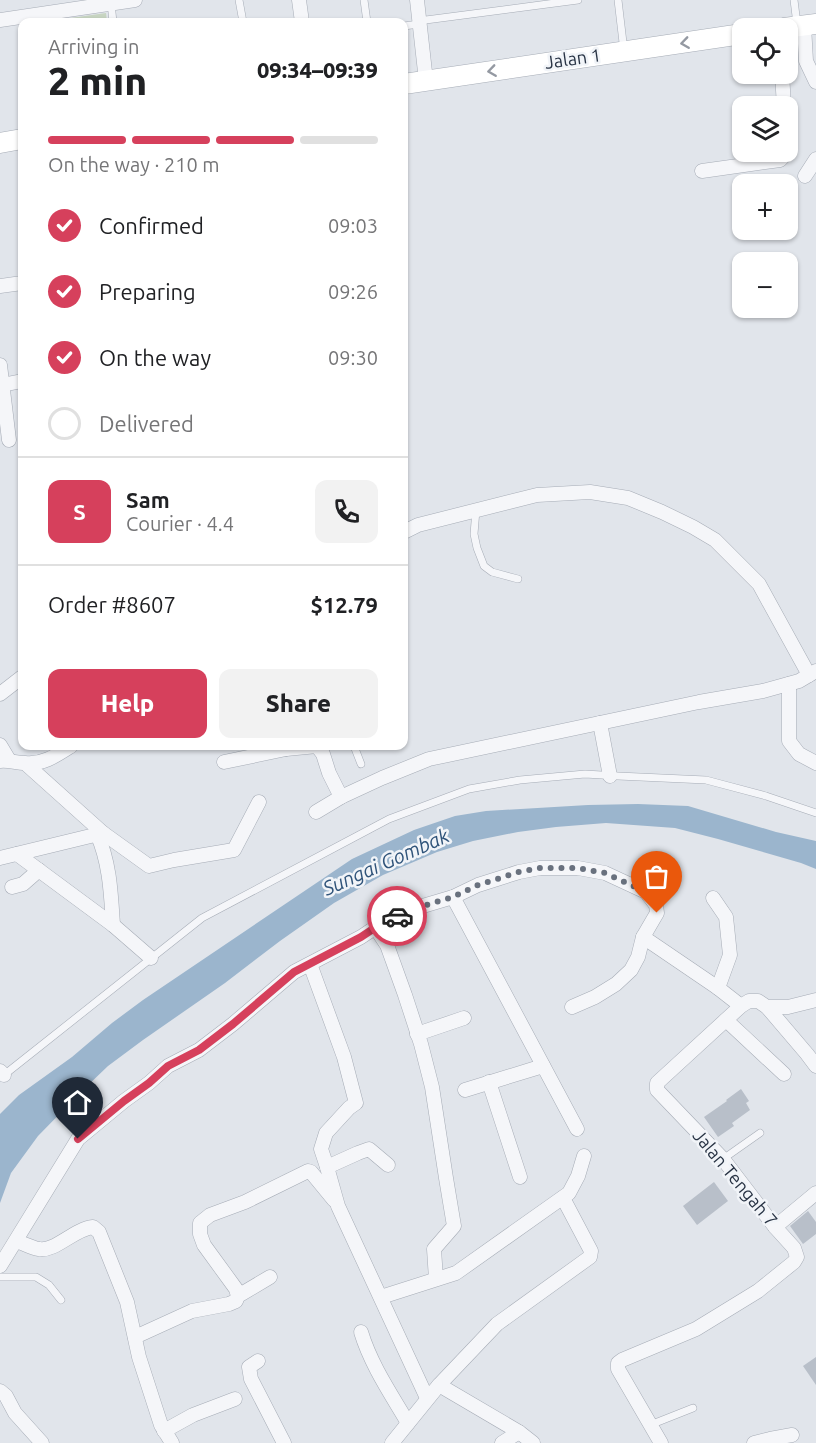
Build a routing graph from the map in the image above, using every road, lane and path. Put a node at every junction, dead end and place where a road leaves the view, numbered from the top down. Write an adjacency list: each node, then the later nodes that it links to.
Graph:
1 (135, 0): 9 (street)
2 (239, 0): 11 (lane)
3 (299, 0): 12 (street)
4 (364, 0): 13 (lane)
5 (417, 0): 15 (street)
6 (578, 0): 15 (lane)
7 (618, 0): 19 (lane)
8 (794, 0): 17 (lane)
9 (111, 2): 10 (lane); 14 (street)
10 (113, 18)
11 (242, 18)
12 (301, 18)
13 (366, 18)
14 (0, 20)
15 (418, 23): 16 (lane); 20 (street)
16 (408, 25)
17 (800, 26): 21 (street)
18 (732, 36): 19 (street, Jalan 1, one-way to 19)
19 (624, 52): 20 (street, Jalan 1, one-way to 20)
20 (426, 81): 22 (street, Jalan 1)
21 (816, 82)
22 (408, 83)
23 (18, 141): 24 (street)
24 (0, 143)
25 (816, 159): 28 (street)
26 (766, 162): 27 (street)
27 (702, 171)
28 (805, 176)
29 (18, 284): 30 (street)
30 (0, 286)
31 (0, 365): 33 (street)
32 (18, 382): 33 (street)
33 (2, 385): 34 (street)
34 (9, 440)
35 (476, 510): 36 (street); 37 (lane); 38 (street)
36 (408, 530)
37 (518, 579)
38 (812, 673): 40 (street)
39 (18, 680): 41 (street)
40 (789, 684): 42 (street); 52 (street)
41 (0, 694)
42 (600, 723): 53 (street); 54 (street)
43 (0, 745): 48 (street)
44 (64, 750): 50 (street)
45 (273, 750): 49 (street)
46 (320, 750): 54 (street)
47 (356, 750): 51 (lane)
48 (4, 760): 50 (street)
49 (224, 762)
50 (26, 764): 58 (street)
51 (361, 764)
52 (816, 764)
53 (610, 776): 57 (lane); 68 (lane)
54 (341, 797): 56 (street)
55 (259, 801): 58 (street)
56 (316, 812)
57 (816, 813)
58 (100, 834): 59 (street); 65 (street)
59 (17, 854): 60 (street); 61 (street)
60 (0, 858)
61 (39, 870): 62 (street); 65 (street)
62 (12, 887)
63 (453, 897): 66 (street); 67 (street); 78 (street)
64 (713, 898): 70 (street)
65 (113, 926): 68 (street)
66 (375, 927): 69 (street); 77 (street)
67 (643, 937): 70 (street); 74 (street)
68 (151, 958): 80 (lane)
69 (310, 964): 89 (street); 95 (street)
70 (718, 988): 72 (street)
71 (816, 1000): 73 (street)
72 (741, 1006): 73 (street); 76 (street, Jalan Tengah 7)
73 (767, 1007): 79 (street)
74 (572, 1008)
75 (464, 1018): 77 (street)
76 (726, 1020): 81 (street); 87 (street, Jalan Tengah 7)
77 (417, 1034): 99 (street)
78 (543, 1066): 82 (street); 84 (street)
79 (816, 1066)
80 (2, 1073)
81 (784, 1074)
82 (489, 1082): 83 (street); 90 (street)
83 (465, 1090)
84 (577, 1129)
85 (760, 1133): 87 (lane)
86 (584, 1156): 92 (street)
87 (723, 1159): 94 (street, Jalan Tengah 7)
88 (388, 1165): 89 (street)
89 (327, 1167): 93 (street)
90 (520, 1177)
91 (816, 1192): 94 (street)
92 (563, 1198): 99 (street); 106 (street)
93 (338, 1206): 100 (street); 101 (street)
94 (775, 1227): 112 (street, Jalan Tengah 7)
95 (16, 1241): 96 (street); 104 (street)
96 (0, 1266)
97 (0, 1277): 102 (lane)
98 (270, 1277): 100 (street)
99 (436, 1279): 101 (street)
100 (237, 1296): 104 (street)
101 (381, 1297): 108 (street)
102 (62, 1300)
103 (361, 1332): 111 (street)
104 (135, 1337): 113 (street)
105 (258, 1361): 118 (street)
106 (439, 1384): 108 (street); 114 (street)
107 (0, 1391): 116 (street)
108 (428, 1398): 111 (street)
109 (235, 1399): 113 (street)
110 (693, 1408): 112 (lane)
111 (408, 1423): 119 (street)
112 (650, 1425): 122 (street)
113 (164, 1431): 117 (street)
114 (519, 1432): 120 (street); 121 (street)
115 (792, 1435): 123 (street)
116 (42, 1443)
117 (172, 1443)
118 (284, 1443)
119 (392, 1443)
120 (502, 1443)
121 (533, 1443)
122 (661, 1443)
123 (754, 1443)

